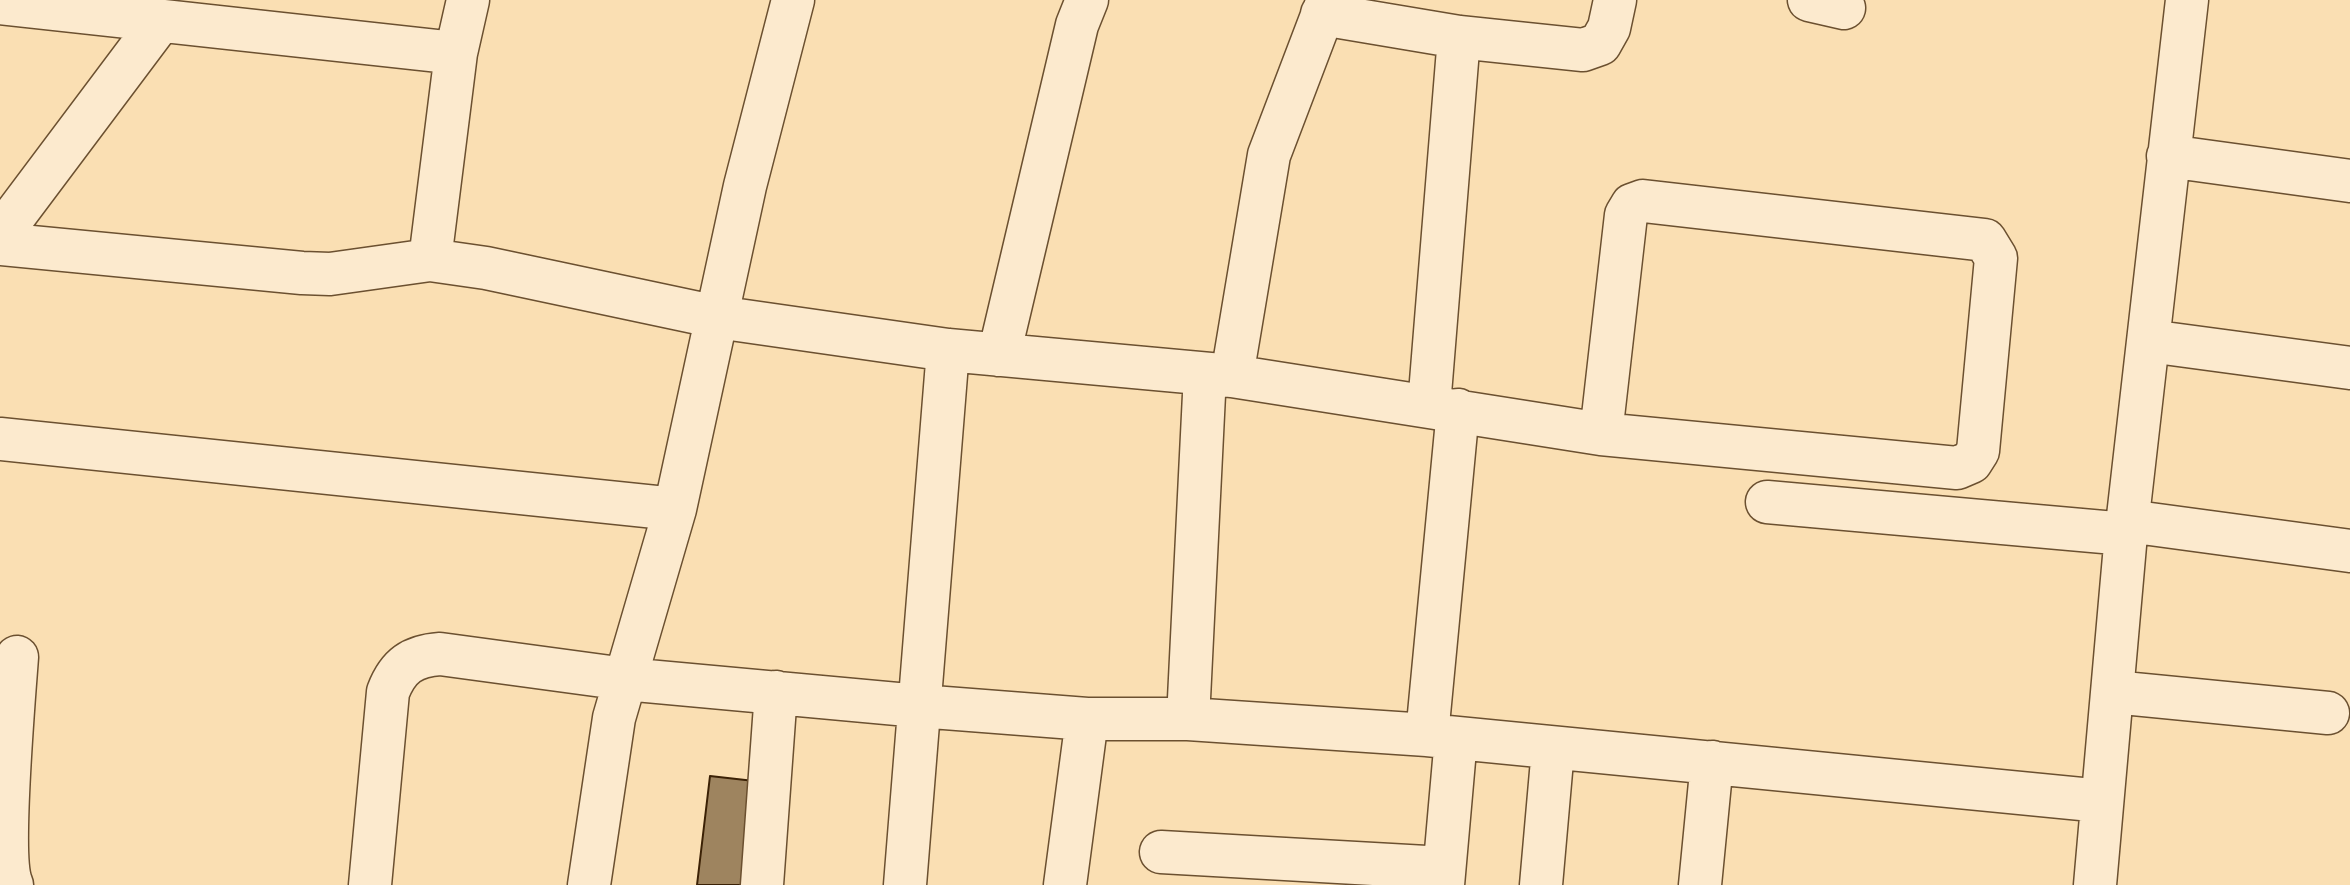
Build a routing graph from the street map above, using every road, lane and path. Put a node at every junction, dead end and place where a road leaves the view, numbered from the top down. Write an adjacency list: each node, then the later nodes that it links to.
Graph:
1 (468, 0): 11 (street)
2 (793, 0): 17 (street)
3 (1087, 0): 20 (street)
4 (1615, 0): 10 (street)
5 (2187, 0): 12 (street)
6 (0, 3): 7 (street)
7 (63, 5): 9 (street)
8 (1325, 7): 10 (street); 22 (street)
9 (159, 23): 11 (street); 14 (street)
10 (1459, 37): 23 (street)
11 (456, 53): 16 (street)
12 (2168, 156): 13 (street); 18 (street)
13 (2350, 181)
14 (0, 235)
15 (0, 244): 16 (street)
16 (430, 260): 17 (street)
17 (717, 317): 19 (street); 27 (street)
18 (2149, 341): 21 (street); 28 (street)
19 (948, 350): 20 (street); 34 (street)
20 (999, 355): 22 (street)
21 (2350, 368)
22 (1218, 375): 23 (street); 37 (street)
23 (1444, 408): 24 (street); 38 (street)
24 (1601, 434): 24 (street)
25 (0, 439): 27 (street)
26 (1767, 502): 28 (street)
27 (675, 509): 31 (street)
28 (2127, 528): 29 (street); 33 (street)
29 (2350, 551)
30 (17, 657): 44 (street)
31 (625, 679): 32 (street); 45 (street); 46 (street)
32 (776, 692): 34 (street); 47 (street)
33 (2113, 692): 35 (street); 41 (street)
34 (919, 706): 36 (street); 48 (street)
35 (2328, 713)
36 (1087, 719): 37 (street); 49 (street)
37 (1188, 719): 38 (street)
38 (1441, 736): 39 (street); 43 (street)
39 (1553, 749): 40 (street); 50 (street)
40 (1712, 762): 41 (street); 51 (street)
41 (2102, 801): 52 (street)
42 (1161, 852): 43 (street)
43 (1443, 877)
44 (12, 885)
45 (370, 885)
46 (589, 885)
47 (762, 885)
48 (905, 885)
49 (1065, 885)
50 (1541, 885)
51 (1700, 885)
52 (2095, 885)

